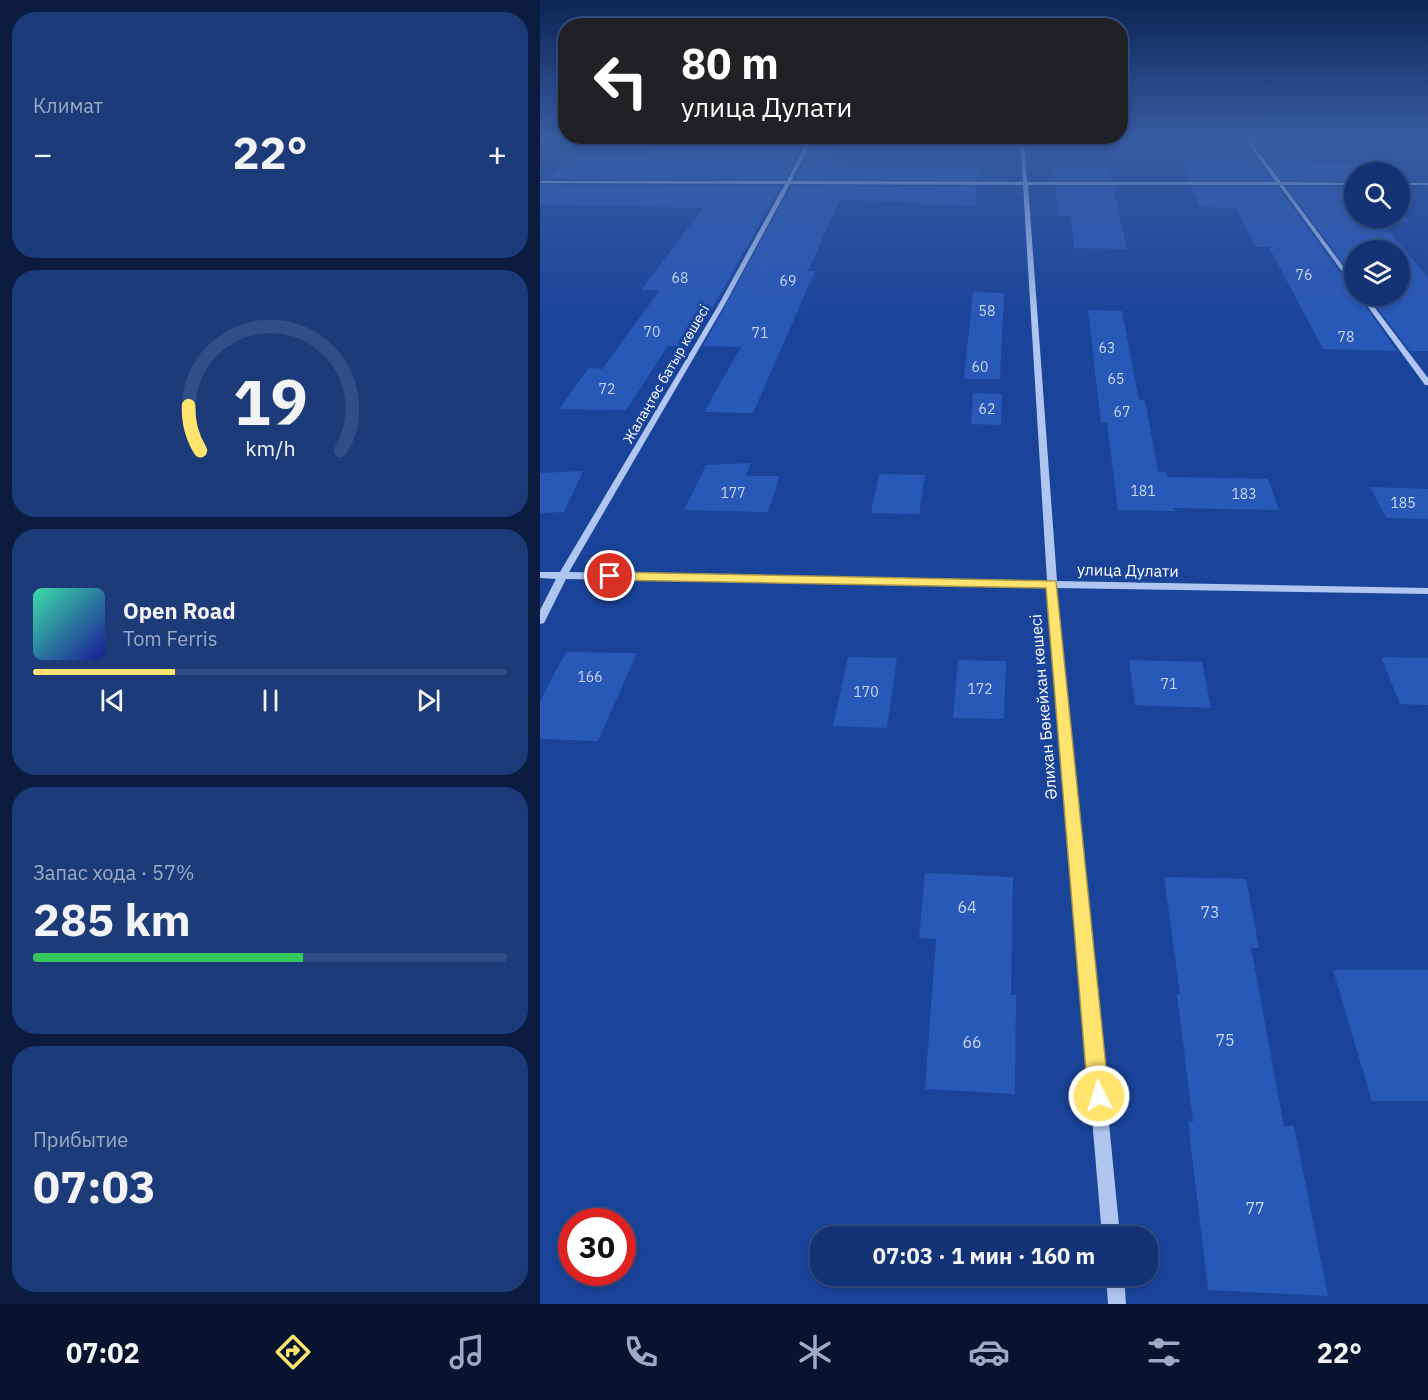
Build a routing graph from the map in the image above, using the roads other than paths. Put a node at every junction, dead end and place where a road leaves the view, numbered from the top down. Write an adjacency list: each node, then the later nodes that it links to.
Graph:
1 (779, 199): 8 (street, Жалаңтөс батыр көшесі)
2 (1025, 199): 9 (street, Әлихан Бөкейхан көшесі)
3 (1291, 199): 4 (street)
4 (1344, 271)
5 (1370, 306): 6 (street)
6 (1428, 383)
7 (540, 575): 8 (street, улица Дулати)
8 (563, 575): 9 (street, улица Дулати); 11 (street, Жалаңтөс батыр көшесі)
9 (1052, 584): 10 (street, улица Дулати); 12 (street, Әлихан Бөкейхан көшесі)
10 (1428, 591)
11 (540, 620)
12 (1110, 1226)
13 (1116, 1286): 14 (street)
14 (1118, 1304)

